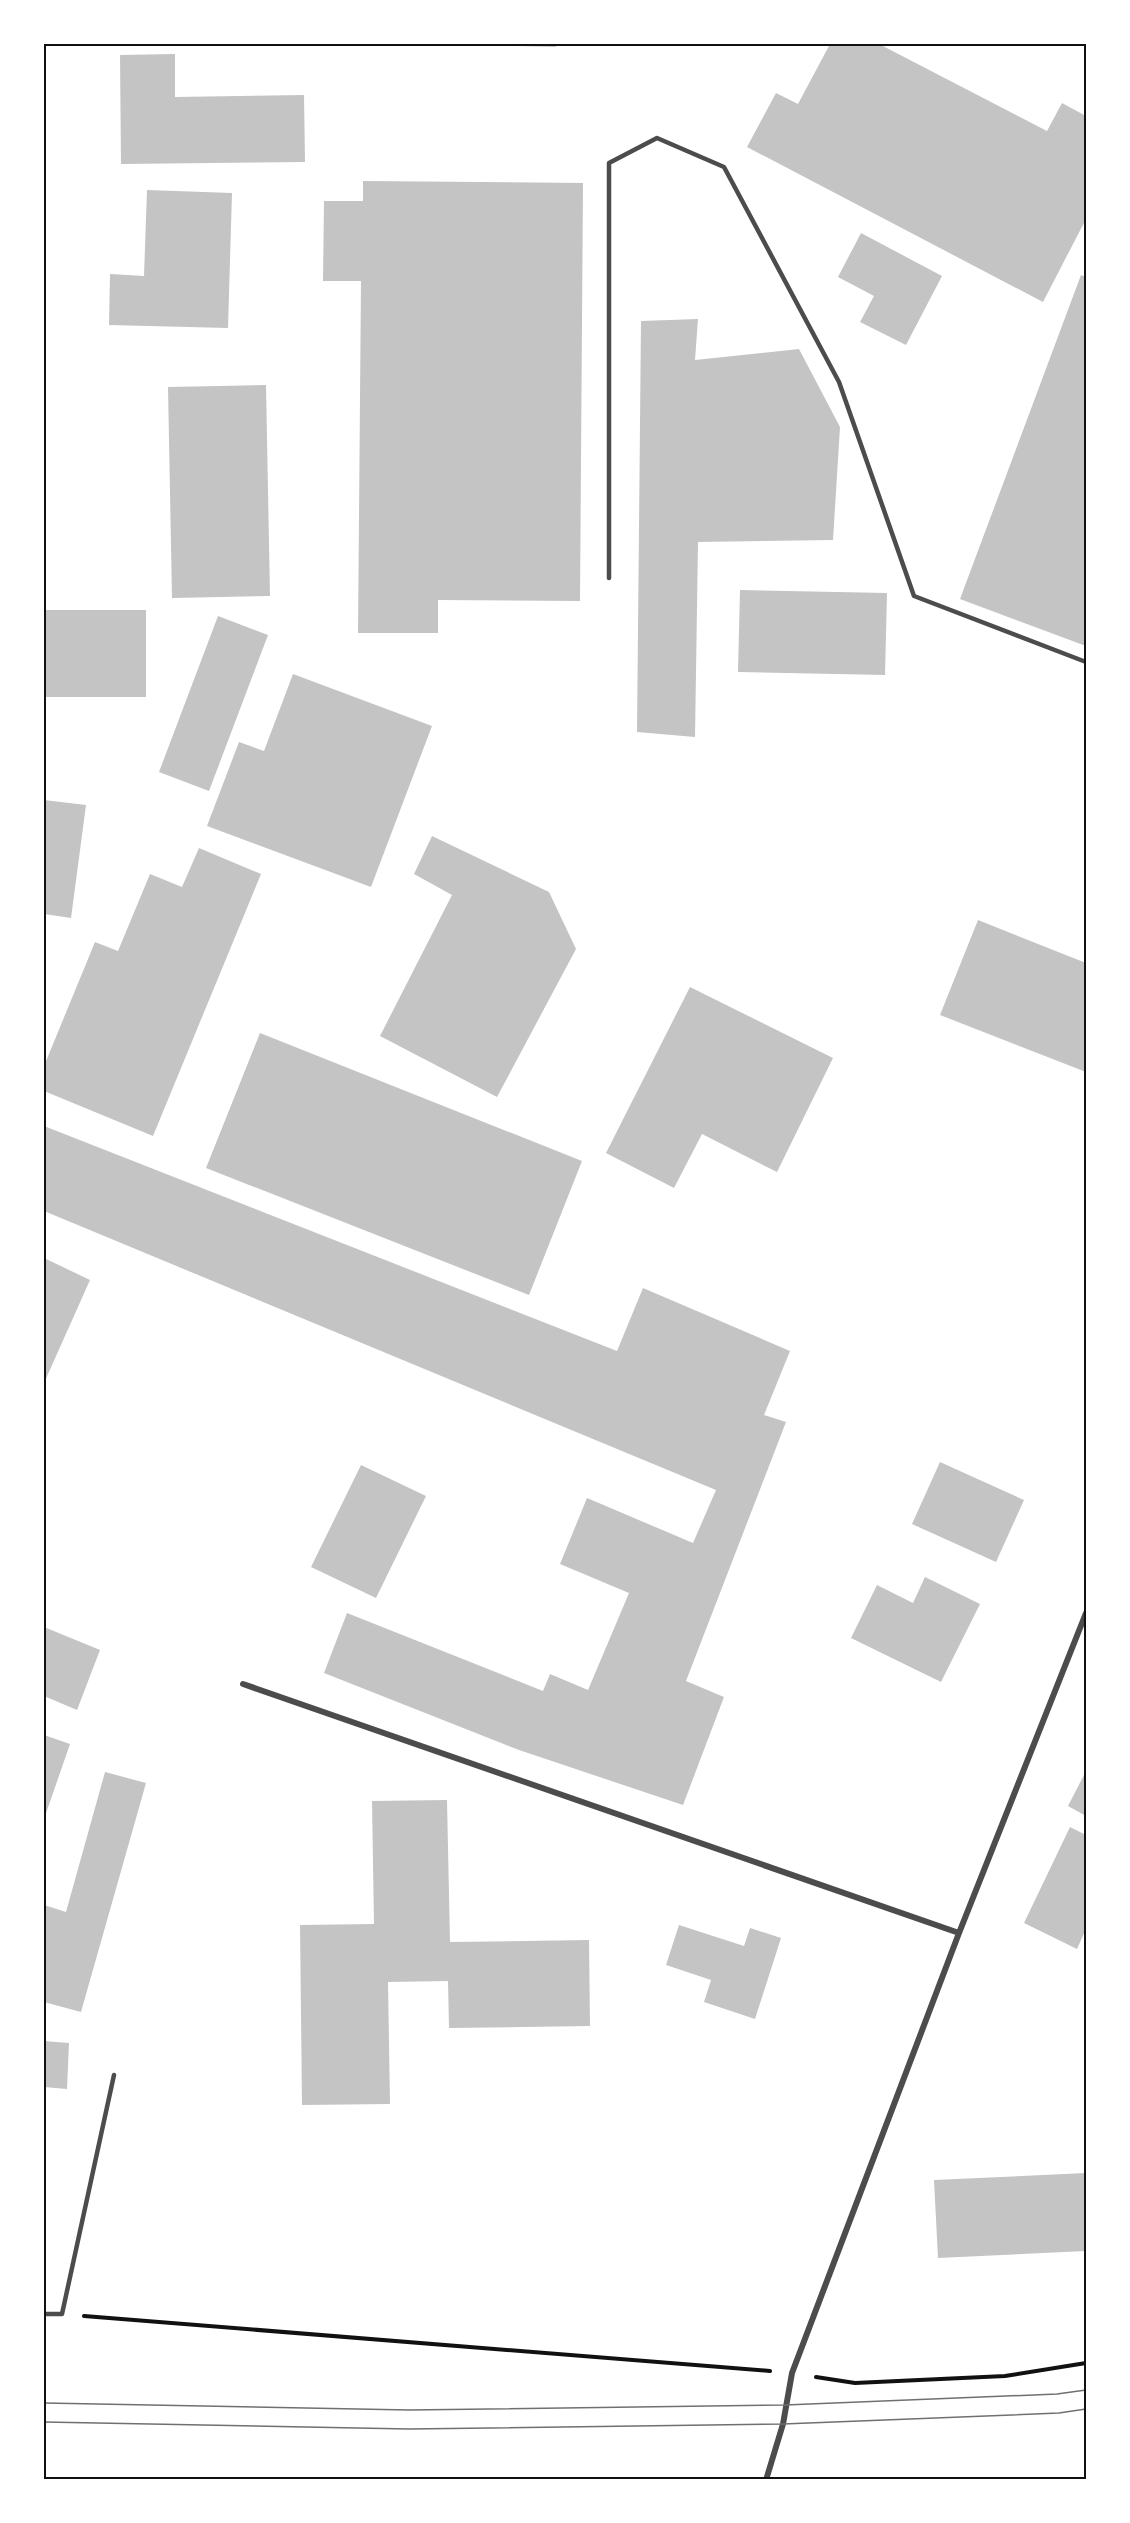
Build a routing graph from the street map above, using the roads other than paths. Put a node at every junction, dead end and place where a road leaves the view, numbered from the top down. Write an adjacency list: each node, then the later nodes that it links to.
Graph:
1 (609, 578): 2 (lane)
2 (1086, 662)
3 (1086, 1613): 5 (street)
4 (243, 1684): 5 (street)
5 (958, 1933): 8 (street)
6 (114, 2074): 7 (lane)
7 (44, 2314)
8 (766, 2480)

